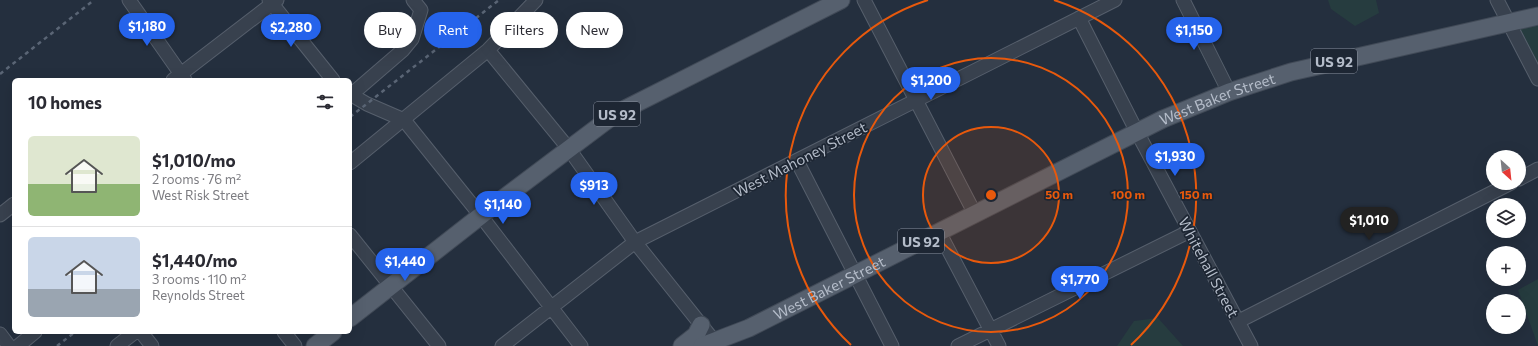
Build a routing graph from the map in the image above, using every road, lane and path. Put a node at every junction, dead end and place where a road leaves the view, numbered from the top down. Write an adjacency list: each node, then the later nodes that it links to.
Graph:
1 (129, 0): 14 (street)
2 (536, 0): 13 (street)
3 (841, 0): 23 (main road, US 92)
4 (864, 0): 20 (street)
5 (1115, 0): 11 (street, West Mahoney Street)
6 (1183, 0): 17 (street)
7 (1496, 0): 12 (street)
8 (273, 1): 14 (street); 15 (street)
9 (417, 5): 18 (street)
10 (1538, 16): 12 (main road, West Baker Street / US 92)
11 (1079, 18): 20 (street, West Mahoney Street); 22 (street, Whitehall Street)
12 (1508, 22): 16 (street); 17 (main road, West Baker Street / US 92)
13 (488, 50): 21 (street); 23 (street)
14 (180, 78)
15 (331, 78)
16 (1538, 79)
17 (1229, 92): 22 (main road, West Baker Street / US 92)
18 (352, 93)
19 (352, 95): 21 (street)
20 (917, 101): 25 (street, West Mahoney Street); 29 (street)
21 (404, 120): 24 (street); 30 (street)
22 (1137, 132): 29 (main road, West Baker Street / US 92); 31 (street, Whitehall Street)
23 (569, 149): 30 (main road, US 92); 34 (street)
24 (352, 161)
25 (796, 161): 34 (street, West Mahoney Street); 35 (street)
26 (1538, 169): 27 (street)
27 (1526, 175)
28 (1497, 190): 39 (street)
29 (975, 214): 32 (main road, West Baker Street / US 92)
30 (481, 216): 36 (main road, US 92); 37 (street)
31 (1190, 231): 39 (street, Whitehall Street); 41 (street)
32 (939, 232): 35 (main road, West Baker Street / US 92); 41 (street)
33 (352, 237): 36 (street)
34 (635, 242): 37 (street, West Mahoney Street); 40 (street)
35 (855, 274): 48 (main road, West Baker Street / US 92); 59 (street)
36 (392, 286): 38 (main road, US 92); 55 (street)
37 (550, 307): 56 (street, West Mahoney Street); 57 (street)
38 (352, 316)
39 (1239, 321): 62 (street, Whitehall Street)
40 (701, 325): 48 (street); 58 (main road)
41 (991, 329): 60 (street); 61 (street)
42 (0, 334): 49 (street)
43 (33, 334): 50 (street)
44 (132, 334): 51 (street)
45 (143, 334): 52 (street)
46 (286, 334): 53 (street)
47 (330, 334): 54 (main road)
48 (711, 344)
49 (10, 346)
50 (18, 346)
51 (117, 346)
52 (152, 346)
53 (295, 346)
54 (315, 346)
55 (438, 346)
56 (502, 346)
57 (581, 346)
58 (682, 346)
59 (892, 346)
60 (958, 346)
61 (999, 346)
62 (1251, 346)

